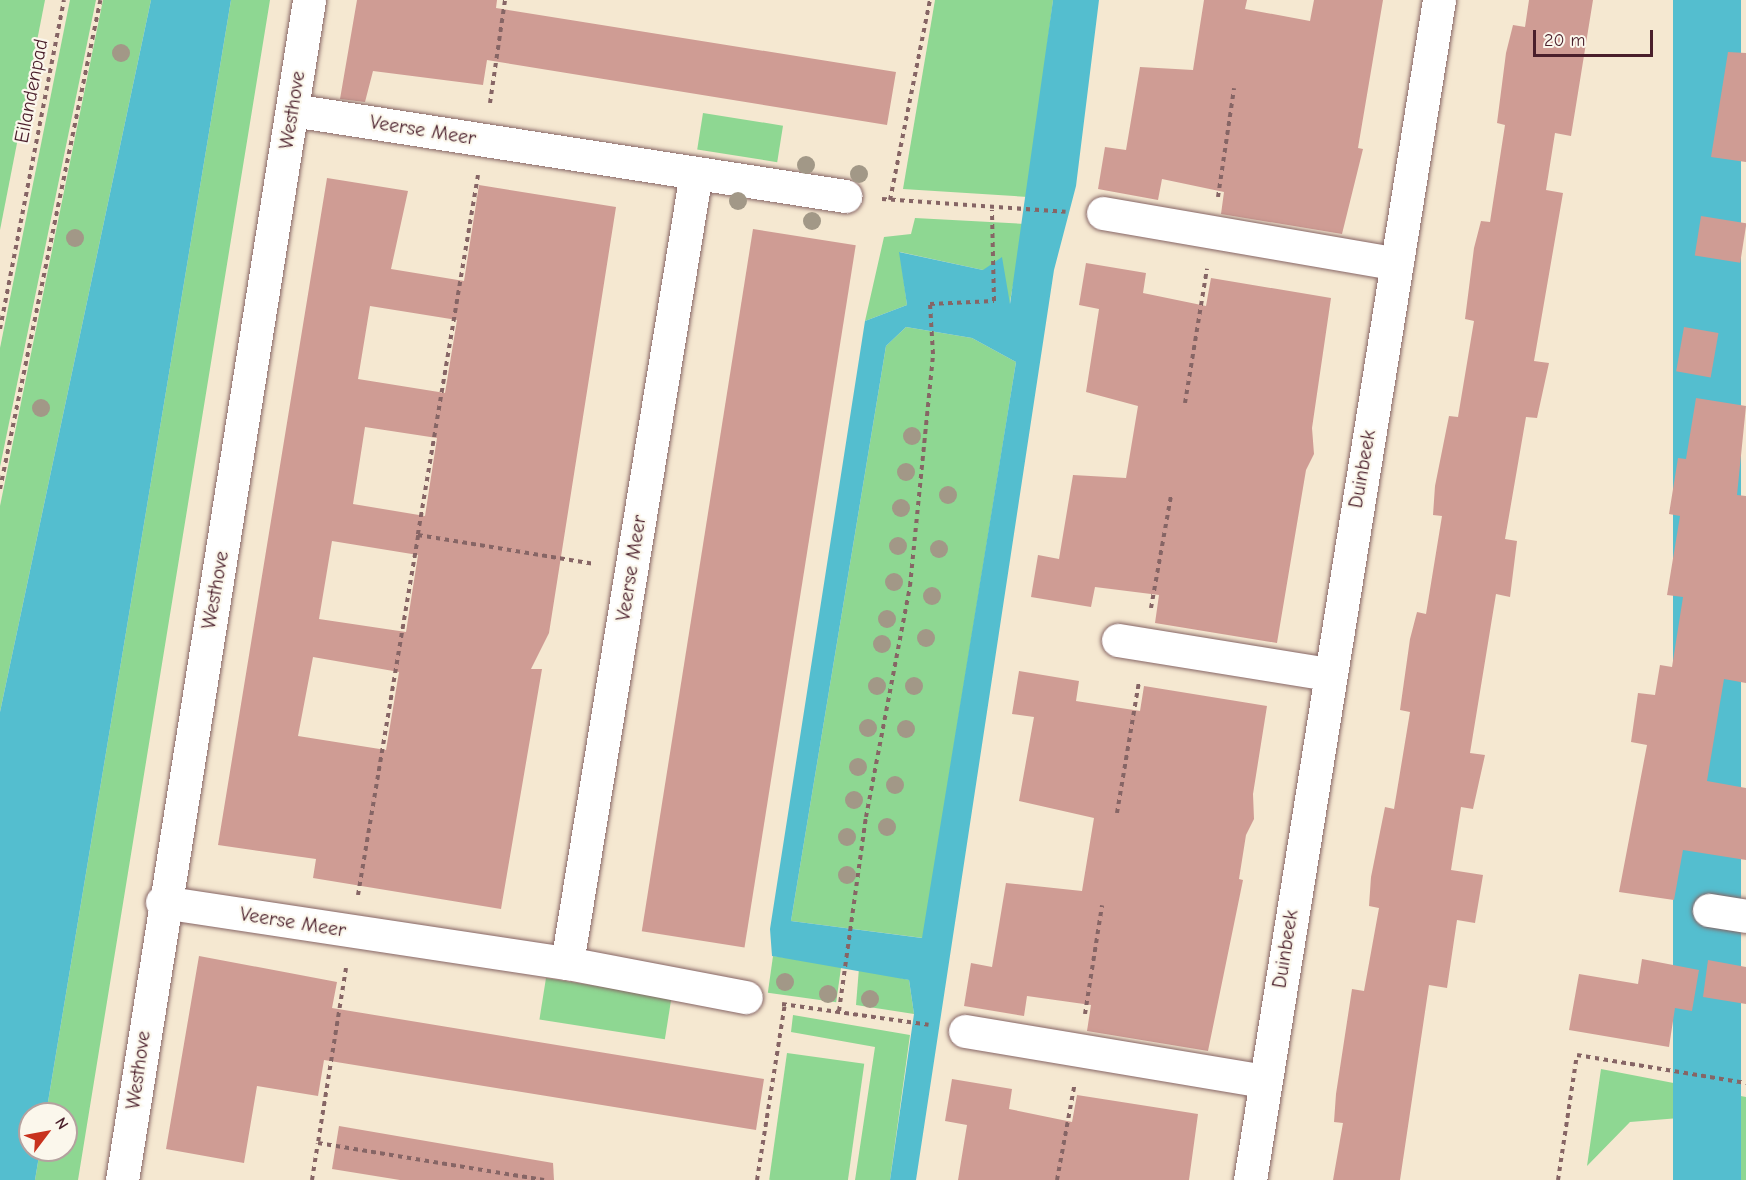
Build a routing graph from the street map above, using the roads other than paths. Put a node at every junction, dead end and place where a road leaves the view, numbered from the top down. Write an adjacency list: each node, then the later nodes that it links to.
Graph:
1 (309, 0): 3 (street, Westhove)
2 (1439, 0): 7 (street, Duinbeek)
3 (292, 110): 4 (street, Veerse Meer); 10 (street, Westhove)
4 (696, 173): 5 (street, Veerse Meer); 13 (street, Veerse Meer)
5 (845, 196)
6 (1103, 213): 7 (street)
7 (1397, 264): 9 (street, Duinbeek)
8 (1118, 640): 9 (street)
9 (1328, 674): 16 (street, Duinbeek)
10 (162, 902): 13 (street, Veerse Meer); 17 (street, Westhove)
11 (1709, 910): 12 (street)
12 (1746, 916)
13 (567, 963): 14 (street, Veerse Meer)
14 (746, 998)
15 (965, 1030): 16 (street)
16 (1265, 1081): 18 (street, Duinbeek)
17 (123, 1180)
18 (1250, 1180)

